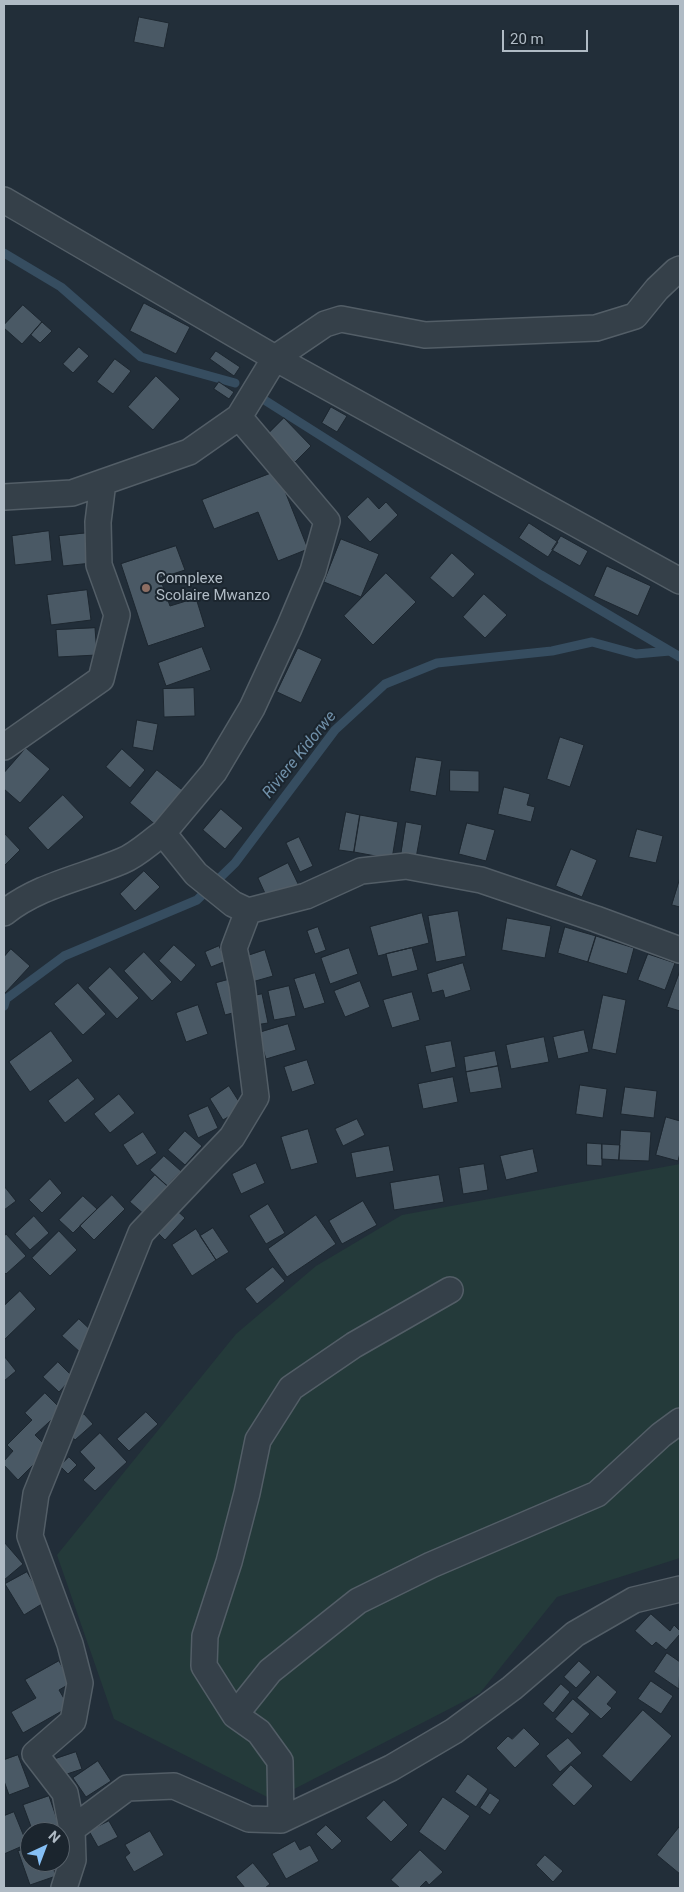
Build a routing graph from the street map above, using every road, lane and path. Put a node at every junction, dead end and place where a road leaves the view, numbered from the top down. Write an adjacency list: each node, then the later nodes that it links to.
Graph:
1 (4, 200): 3 (street)
2 (680, 269): 3 (street)
3 (275, 358): 4 (street); 7 (street)
4 (239, 417): 5 (street); 9 (street)
5 (103, 482): 6 (street); 8 (street)
6 (4, 497)
7 (680, 581)
8 (4, 747)
9 (163, 833): 10 (street); 11 (street)
10 (241, 908): 12 (street); 18 (street)
11 (4, 914)
12 (680, 950)
13 (450, 1290): 16 (street)
14 (680, 1421): 16 (street)
15 (680, 1589): 17 (street)
16 (235, 1715): 17 (street)
17 (281, 1820): 18 (street)
18 (72, 1829): 19 (street)
19 (64, 1888)

